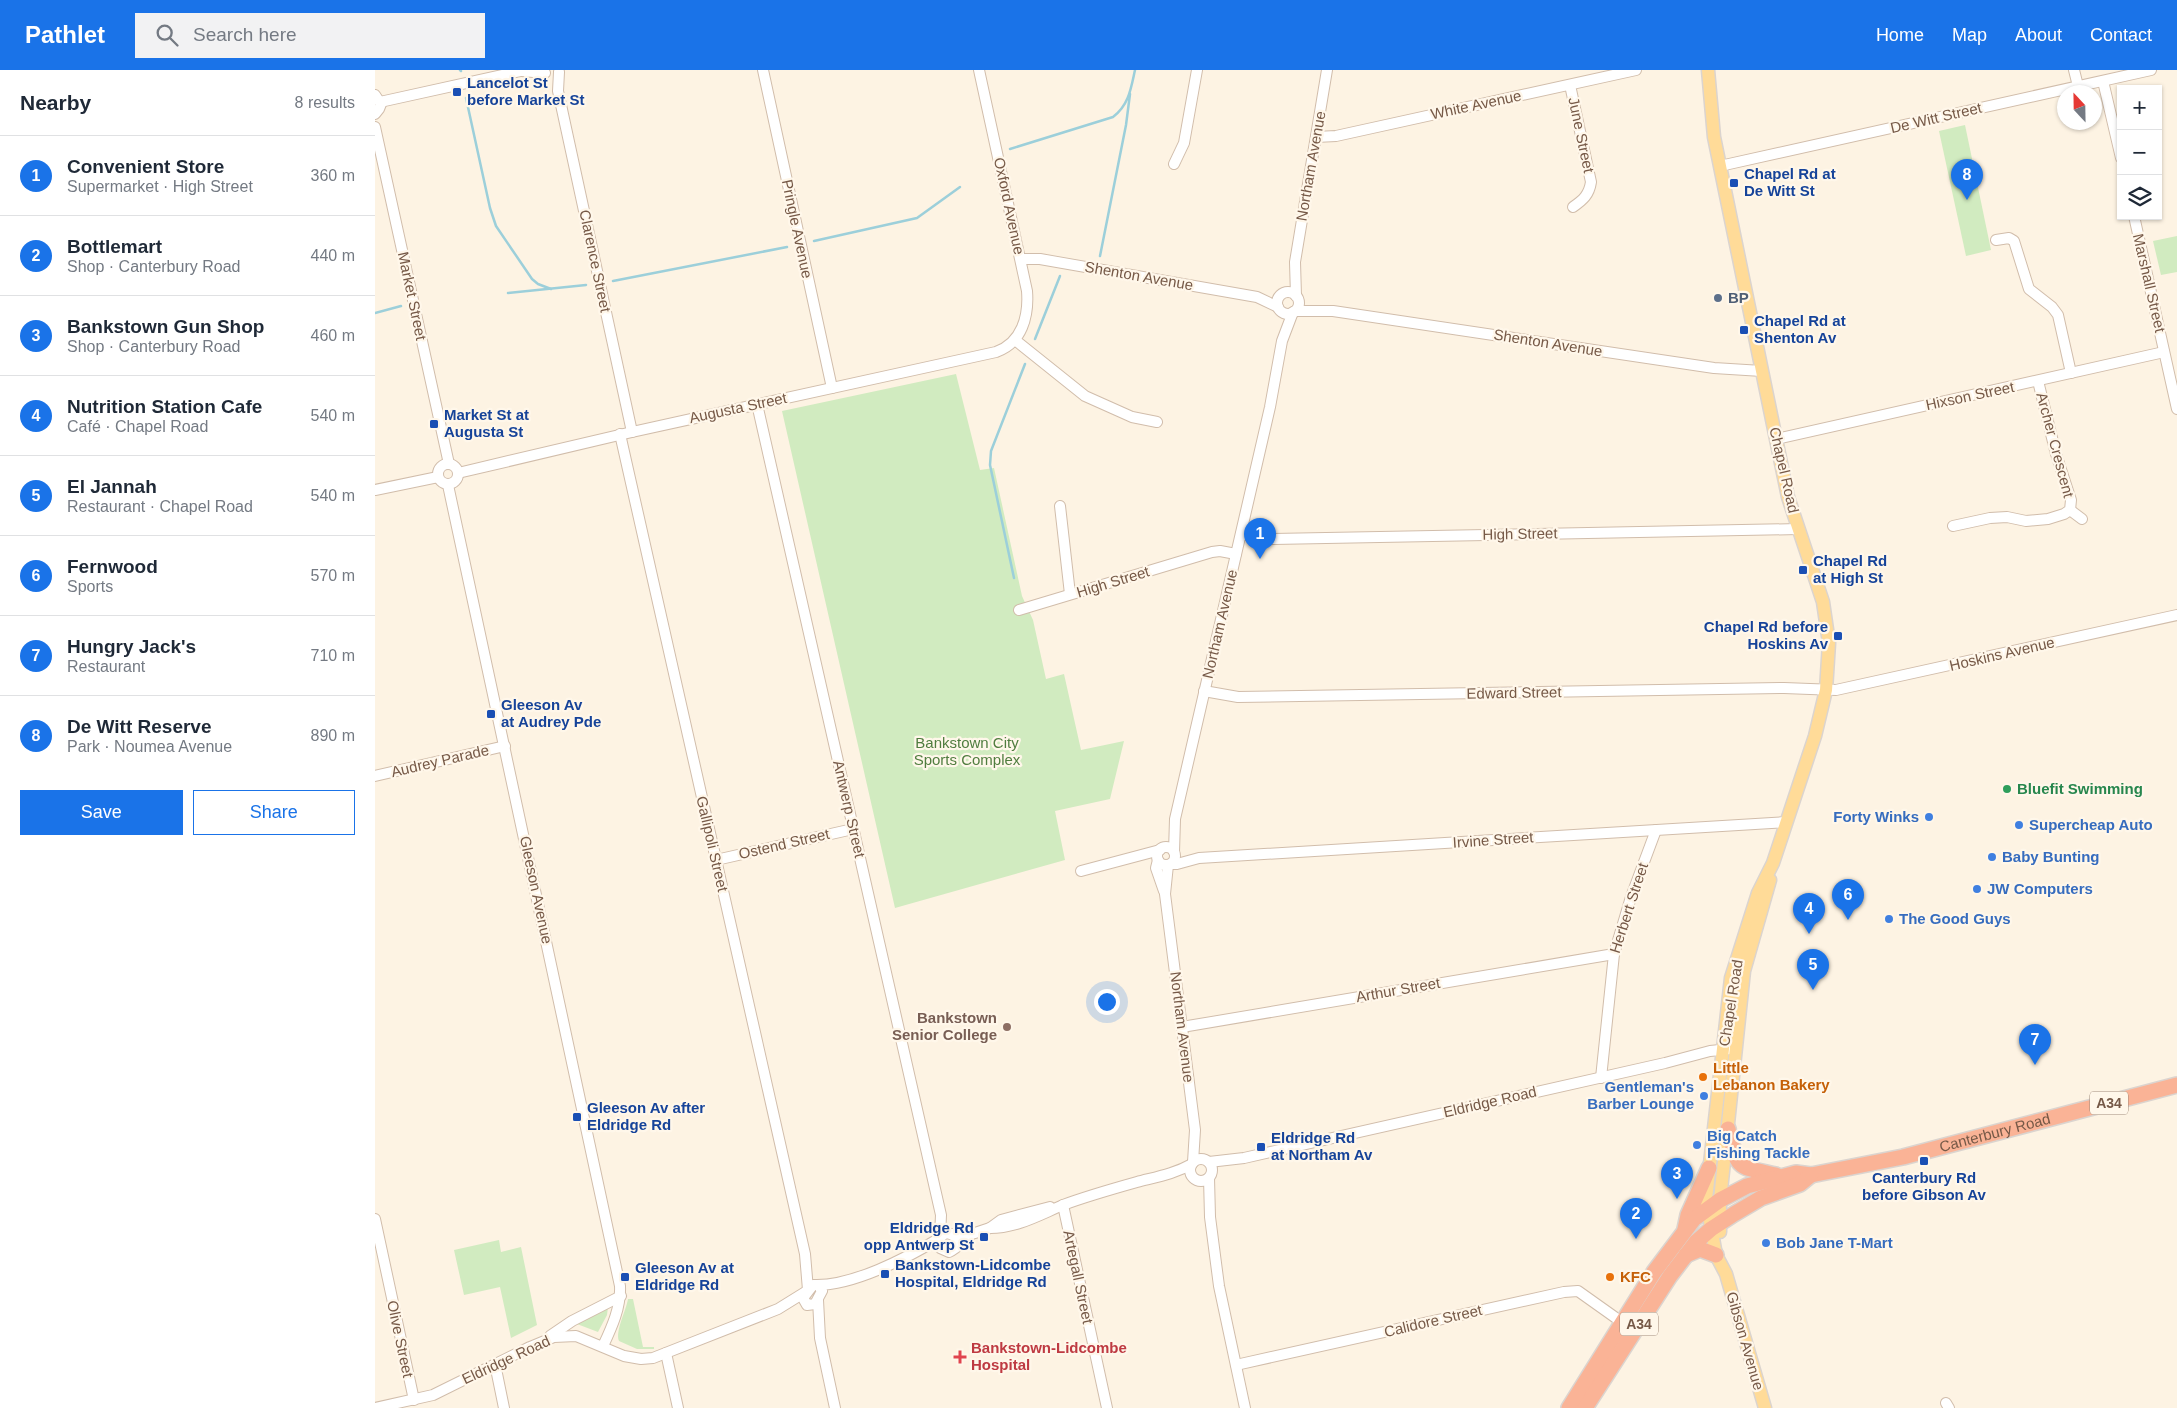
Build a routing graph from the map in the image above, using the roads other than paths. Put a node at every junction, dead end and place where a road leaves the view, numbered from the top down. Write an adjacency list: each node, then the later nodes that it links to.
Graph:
1 (560, 70): 11 (street); 16 (street, Clarence Street)
2 (763, 70): 42 (street, Pringle Avenue)
3 (979, 70): 28 (street, Oxford Avenue)
4 (1197, 70): 23 (street)
5 (1327, 70): 21 (street, Northam Avenue)
6 (1636, 70): 13 (street, White Avenue)
7 (1708, 70): 24 (main road, Chapel Road)
8 (2074, 70): 14 (street)
9 (2151, 70): 12 (street, De Witt Street)
10 (523, 71): 11 (street); 18 (street)
11 (545, 72): 16 (street, Clarence Street)
12 (2103, 81): 15 (street, De Witt Street); 22 (street)
13 (1570, 85): 21 (street, White Avenue); 25 (street, June Street)
14 (2078, 85)
15 (2083, 85)
16 (558, 91): 46 (street, Clarence Street)
17 (2057, 91): 24 (street, De Witt Street)
18 (378, 98): 19 (street)
19 (375, 114)
20 (375, 127): 49 (street, Market Street)
21 (1316, 137): 29 (street, Northam Avenue)
22 (2117, 141)
23 (1174, 164)
24 (1720, 166): 39 (main road, Chapel Road)
25 (1573, 207)
26 (2135, 220): 38 (street, Marshall Street)
27 (1996, 240): 40 (street)
28 (1021, 259): 31 (street, Shenton Avenue); 36 (street, Oxford Avenue)
29 (1295, 262): 30 (street, Northam Avenue); 32 (street, Northam Avenue)
30 (1283, 294): 31 (street, Shenton Avenue); 32 (street); 33 (street)
31 (1257, 297): 33 (street, Shenton Avenue)
32 (1297, 297): 34 (street, Shenton Avenue); 35 (street)
33 (1278, 308): 35 (street); 37 (street, Northam Avenue)
34 (1333, 310): 35 (street, Shenton Avenue); 39 (street, Shenton Avenue)
35 (1294, 312): 37 (street, Northam Avenue)
36 (1015, 340): 42 (street, Augusta Street); 45 (street)
37 (1282, 341): 59 (street, Northam Avenue)
38 (2164, 352): 40 (street, Hixson Street); 44 (street, Marshall Street)
39 (1762, 372): 48 (main road, Chapel Road)
40 (2071, 373): 41 (street, Hixson Street)
41 (2038, 381): 48 (street, Hixson Street); 55 (street, Archer Crescent)
42 (832, 388): 43 (street, Augusta Street)
43 (757, 404): 46 (street, Augusta Street); 70 (street, Antwerp Street)
44 (2177, 409)
45 (1157, 422)
46 (632, 432): 47 (street, Augusta Street)
47 (620, 434): 50 (street, Augusta Street); 75 (street, Gallipoli Street)
48 (1776, 438): 58 (main road, Chapel Road)
49 (449, 464): 50 (street); 51 (street)
50 (458, 473): 52 (street)
51 (438, 477): 52 (street); 53 (street)
52 (448, 485): 66 (street, Gleeson Avenue)
53 (375, 490)
54 (1060, 506): 61 (street)
55 (2070, 510): 56 (street, Archer Crescent); 57 (street, Archer Crescent)
56 (2082, 519)
57 (1953, 526)
58 (1798, 529): 59 (street, High Street); 64 (main road, Chapel Road)
59 (1241, 534): 60 (street, Northam Avenue)
60 (1236, 554): 61 (street, High Street); 65 (street, Northam Avenue)
61 (1070, 594): 62 (street, High Street)
62 (1019, 610)
63 (2177, 614): 64 (street, Hoskins Avenue)
64 (1826, 690): 65 (street, Edward Street); 69 (main road, Chapel Road)
65 (1204, 691): 68 (street, Northam Avenue)
66 (505, 746): 67 (street, Audrey Parade); 113 (street, Gleeson Avenue)
67 (375, 776)
68 (1175, 818): 72 (street, Northam Avenue); 73 (street, Northam Avenue)
69 (1787, 822): 71 (street, Irvine Street); 81 (main road, Chapel Road)
70 (853, 829): 75 (street, Ostend Street); 103 (street, Antwerp Street)
71 (1656, 830): 74 (street, Irvine Street); 79 (street, Herbert Street)
72 (1174, 852): 73 (street); 74 (street, Irvine Street); 76 (street)
73 (1159, 854): 76 (street); 77 (street); 78 (street, Northam Avenue)
74 (1199, 858): 76 (street, Irvine Street)
75 (716, 860): 112 (street, Gallipoli Street)
76 (1169, 865): 78 (street, Northam Avenue)
77 (1081, 871)
78 (1165, 894): 80 (street, Northam Avenue)
79 (1614, 954): 80 (street, Arthur Street); 82 (street, Herbert Street)
80 (1182, 1027): 85 (street, Northam Avenue)
81 (1730, 1049): 82 (street, Eldridge Road); 84 (main road, Chapel Road); 89 (main road, Chapel Road)
82 (1601, 1078): 86 (street, Eldridge Road)
83 (2177, 1085): 90 (highway, Canterbury Road / A34)
84 (1728, 1129): 93 (highway); 95 (main road, Chapel Road)
85 (1195, 1130): 87 (street, Northam Avenue); 88 (street, Northam Avenue)
86 (1244, 1158): 87 (street, Eldridge Road); 92 (street, Eldridge Road)
87 (1208, 1162): 88 (street); 92 (street)
88 (1192, 1163): 91 (street, Eldridge Road); 94 (street)
89 (1709, 1168): 97 (main road, Chapel Road); 101 (highway)
90 (1811, 1175): 93 (highway, Canterbury Road / A34); 100 (highway, Canterbury Road / A34)
91 (1163, 1176): 94 (street, Eldridge Road); 96 (street, Eldridge Road)
92 (1210, 1176): 94 (street); 98 (street)
93 (1782, 1176): 95 (highway, Canterbury Road / A34)
94 (1195, 1180): 98 (street)
95 (1720, 1200): 97 (highway, Canterbury Road / A34); 100 (main road, Gibson Avenue)
96 (1063, 1205): 102 (street, Eldridge Road); 129 (street, Artegall Street)
97 (1708, 1210): 100 (main road, Gibson Avenue); 101 (highway, Canterbury Road / A34)
98 (1210, 1218): 123 (street)
99 (375, 1219): 106 (street, Olive Street)
100 (1715, 1226): 108 (highway, Canterbury Road / A34); 109 (main road, Gibson Avenue); 110 (main road, Gibson Avenue)
101 (1684, 1232): 117 (highway, Canterbury Road / A34)
102 (975, 1233): 103 (street, Eldridge Road); 104 (street, Eldridge Road)
103 (946, 1236): 104 (street); 105 (street); 107 (street, Eldridge Road)
104 (957, 1246): 105 (street)
105 (943, 1250): 107 (street, Eldridge Road)
106 (379, 1253): 124 (street, Olive Street)
107 (912, 1255): 111 (street, Eldridge Road)
108 (1686, 1255): 109 (highway); 132 (highway, Canterbury Road / A34)
109 (1716, 1255): 110 (main road, Gibson Avenue)
110 (1726, 1274): 133 (main road, Gibson Avenue)
111 (850, 1280): 112 (street, Eldridge Road); 114 (street, Eldridge Road)
112 (813, 1288): 114 (street); 115 (street); 116 (street, Eldridge Road)
113 (621, 1296): 119 (street); 120 (street, Gleeson Avenue)
114 (818, 1299): 115 (street, Eldridge Road); 118 (street)
115 (806, 1304): 116 (street, Eldridge Road); 118 (street)
116 (777, 1309): 121 (street, Eldridge Road)
117 (1623, 1323): 123 (street, Calidore Street); 131 (highway, Canterbury Road / A34)
118 (820, 1338): 128 (street)
119 (543, 1341): 120 (street, Eldridge Road); 122 (street, Eldridge Road)
120 (603, 1346): 121 (street, Eldridge Road)
121 (666, 1353): 127 (street)
122 (495, 1364): 124 (street, Eldridge Road); 126 (street)
123 (1236, 1365): 130 (street)
124 (414, 1400): 125 (street, Eldridge Road)
125 (375, 1408)
126 (504, 1408)
127 (678, 1408)
128 (835, 1408)
129 (1107, 1408)
130 (1245, 1408)
131 (1569, 1408)
132 (1585, 1408)
133 (1765, 1408)

